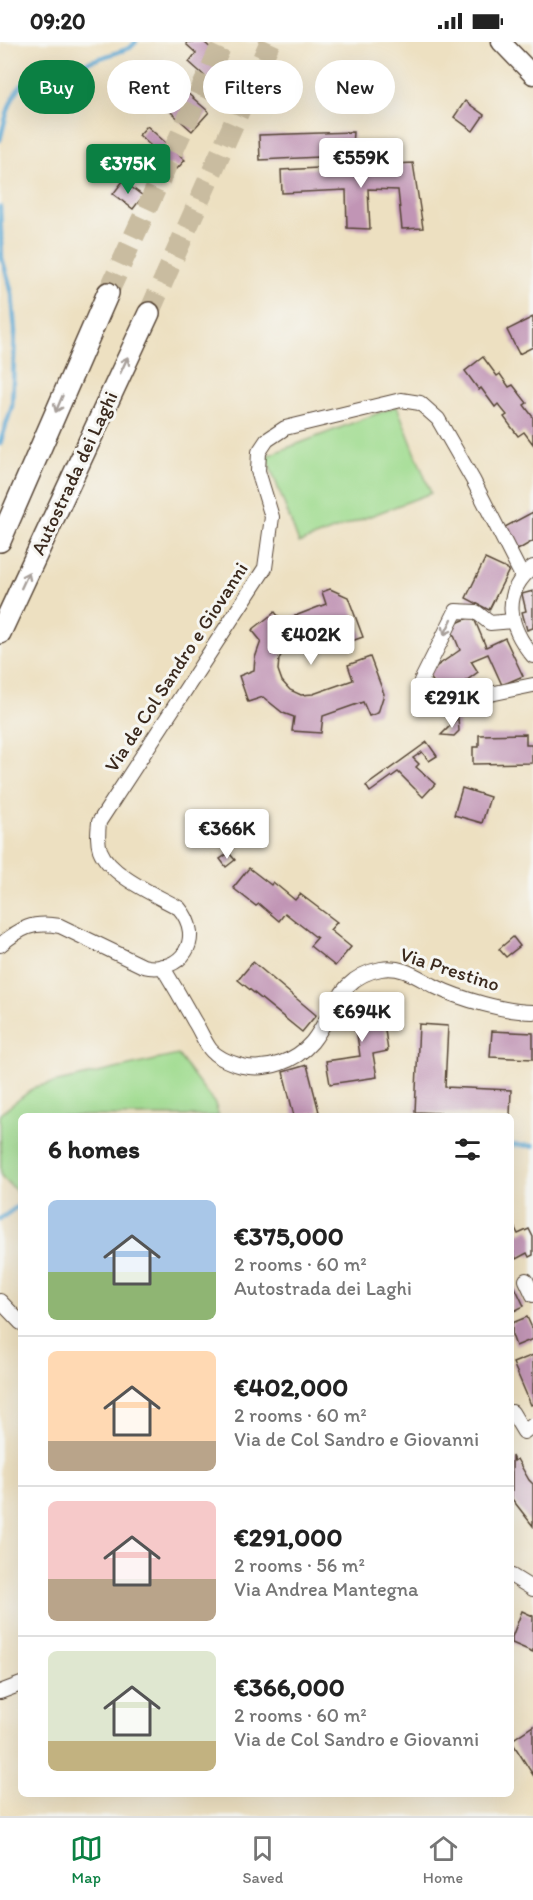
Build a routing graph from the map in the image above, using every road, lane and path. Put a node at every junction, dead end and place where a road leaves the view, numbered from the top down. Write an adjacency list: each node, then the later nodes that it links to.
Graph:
1 (501, 42): 2 (main road)
2 (533, 75)
3 (108, 293): 5 (highway, Autostrada dei Laghi, one-way to 5)
4 (149, 313): 9 (highway, Autostrada dei Laghi, one-way to 4)
5 (0, 541)
6 (533, 567): 7 (street)
7 (522, 576): 8 (street); 13 (street, Via de Col Sandro e Giovanni)
8 (513, 621): 10 (street); 11 (street, one-way to 11)
9 (0, 633)
10 (533, 656)
11 (533, 685)
12 (0, 945): 13 (street)
13 (162, 966): 14 (street, Via Prestino)
14 (533, 1012)
15 (526, 1280): 16 (street)
16 (533, 1295)
17 (0, 1300): 18 (street)
18 (18, 1320)
19 (514, 1415): 20 (street)
20 (533, 1425)
21 (514, 1577): 22 (street)
22 (533, 1589)
23 (18, 1685): 24 (street)
24 (0, 1692)

